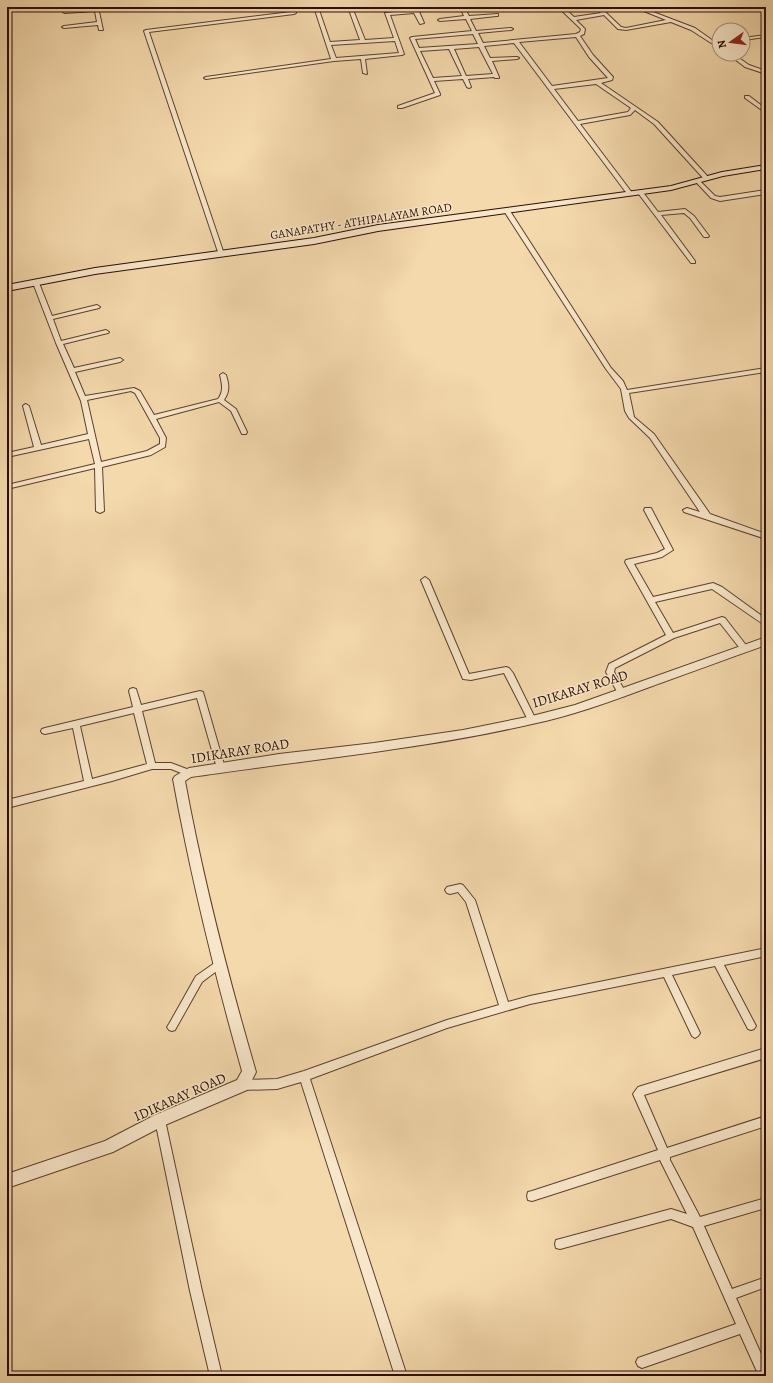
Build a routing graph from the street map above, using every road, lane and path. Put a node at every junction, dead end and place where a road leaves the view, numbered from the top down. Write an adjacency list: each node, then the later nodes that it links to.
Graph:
1 (292, 7): 2 (street); 63 (street)
2 (302, 7)
3 (316, 7): 31 (street)
4 (350, 7): 29 (street)
5 (462, 7): 14 (street)
6 (560, 7): 15 (street)
7 (597, 7): 12 (street)
8 (636, 7): 17 (street)
9 (96, 8): 11 (street); 19 (street)
10 (415, 9): 18 (street); 26 (street)
11 (65, 12)
12 (604, 14): 15 (street); 17 (street)
13 (496, 15): 14 (street)
14 (467, 18): 16 (street); 23 (street)
15 (573, 19): 24 (street)
16 (440, 20)
17 (671, 21): 28 (street)
18 (422, 22)
19 (100, 23): 20 (street); 21 (street)
20 (64, 27)
21 (102, 29)
22 (511, 29): 23 (street)
23 (474, 31): 32 (street); 34 (street)
24 (577, 35): 30 (street); 45 (street)
25 (766, 36): 27 (street)
26 (397, 39): 29 (street); 35 (street)
27 (751, 39)
28 (711, 40)
29 (363, 42): 31 (street)
30 (516, 42): 32 (street); 47 (street)
31 (329, 44): 37 (street)
32 (481, 45): 33 (street); 38 (street)
33 (451, 47): 34 (street); 42 (street)
34 (417, 50): 44 (street)
35 (363, 58): 37 (street); 40 (street)
36 (516, 58): 38 (street)
37 (334, 60): 43 (street)
38 (489, 60): 42 (street)
39 (741, 62): 41 (street)
40 (365, 73)
41 (766, 73)
42 (465, 77): 44 (street); 46 (street)
43 (206, 78)
44 (431, 80): 51 (street)
45 (597, 82): 47 (street); 52 (street)
46 (469, 87)
47 (551, 88): 54 (street)
48 (747, 97): 50 (street)
49 (766, 104): 50 (street)
50 (760, 106): 53 (street)
51 (400, 107)
52 (634, 108): 54 (street); 56 (street)
53 (766, 111)
54 (577, 123): 59 (street)
55 (766, 167): 56 (main road, GANAPATHY - ATHIPALAYAM ROAD)
56 (702, 180): 57 (main road, GANAPATHY - ATHIPALAYAM ROAD); 58 (street)
57 (640, 192): 59 (main road, GANAPATHY - ATHIPALAYAM ROAD); 61 (street)
58 (766, 192)
59 (630, 194): 60 (main road, GANAPATHY - ATHIPALAYAM ROAD)
60 (507, 211): 63 (main road, GANAPATHY - ATHIPALAYAM ROAD); 75 (street)
61 (657, 214): 62 (street); 64 (street)
62 (706, 236)
63 (221, 254): 65 (main road, GANAPATHY - ATHIPALAYAM ROAD)
64 (693, 262)
65 (36, 283): 66 (main road, GANAPATHY - ATHIPALAYAM ROAD); 68 (street)
66 (7, 288)
67 (97, 307): 68 (street)
68 (49, 318): 70 (street)
69 (106, 332): 70 (street)
70 (59, 343): 73 (street)
71 (120, 360): 73 (street)
72 (766, 370): 75 (street)
73 (71, 371): 76 (street)
74 (223, 375): 77 (street)
75 (625, 392): 89 (street)
76 (83, 400): 79 (street); 81 (street)
77 (220, 400): 79 (street); 80 (street)
78 (26, 406): 82 (street)
79 (152, 418): 84 (street)
80 (244, 432)
81 (91, 436): 82 (street); 84 (street)
82 (38, 448): 83 (street)
83 (7, 455)
84 (98, 464): 85 (street); 88 (street)
85 (7, 487)
86 (648, 510): 92 (street)
87 (687, 510): 89 (street)
88 (100, 511)
89 (707, 516): 90 (street)
90 (766, 537)
91 (425, 580): 100 (street)
92 (651, 600): 93 (street); 94 (street)
93 (766, 623)
94 (671, 636): 96 (street); 98 (street)
95 (766, 641): 96 (street, IDIKARAY ROAD)
96 (745, 649): 98 (street, IDIKARAY ROAD)
97 (133, 691): 99 (street)
98 (622, 693): 100 (street, IDIKARAY ROAD)
99 (138, 709): 101 (street); 103 (street); 104 (street)
100 (532, 720): 104 (street, IDIKARAY ROAD)
101 (76, 724): 102 (street); 106 (street)
102 (46, 731)
103 (152, 766): 105 (street); 106 (street)
104 (221, 768): 105 (street, IDIKARAY ROAD)
105 (189, 773): 111 (street, IDIKARAY ROAD)
106 (88, 784): 107 (street)
107 (7, 804)
108 (450, 890): 113 (street)
109 (766, 952): 110 (street)
110 (718, 962): 112 (street); 114 (street)
111 (219, 964): 115 (street); 119 (street, IDIKARAY ROAD)
112 (666, 972): 113 (street); 116 (street)
113 (504, 1008): 118 (street)
114 (751, 1026)
115 (172, 1027)
116 (694, 1033)
117 (766, 1053): 122 (street)
118 (304, 1076): 119 (street); 133 (street)
119 (242, 1085): 120 (street, IDIKARAY ROAD)
120 (160, 1120): 123 (street, IDIKARAY ROAD); 132 (street)
121 (766, 1121): 122 (street)
122 (665, 1154): 124 (street); 126 (street)
123 (7, 1181)
124 (532, 1196)
125 (766, 1203): 126 (street)
126 (697, 1223): 127 (street); 129 (street)
127 (560, 1244)
128 (766, 1282): 129 (street)
129 (729, 1295): 130 (street)
130 (743, 1326): 131 (street); 134 (street)
131 (642, 1362)
132 (216, 1376)
133 (401, 1376)
134 (765, 1376)

